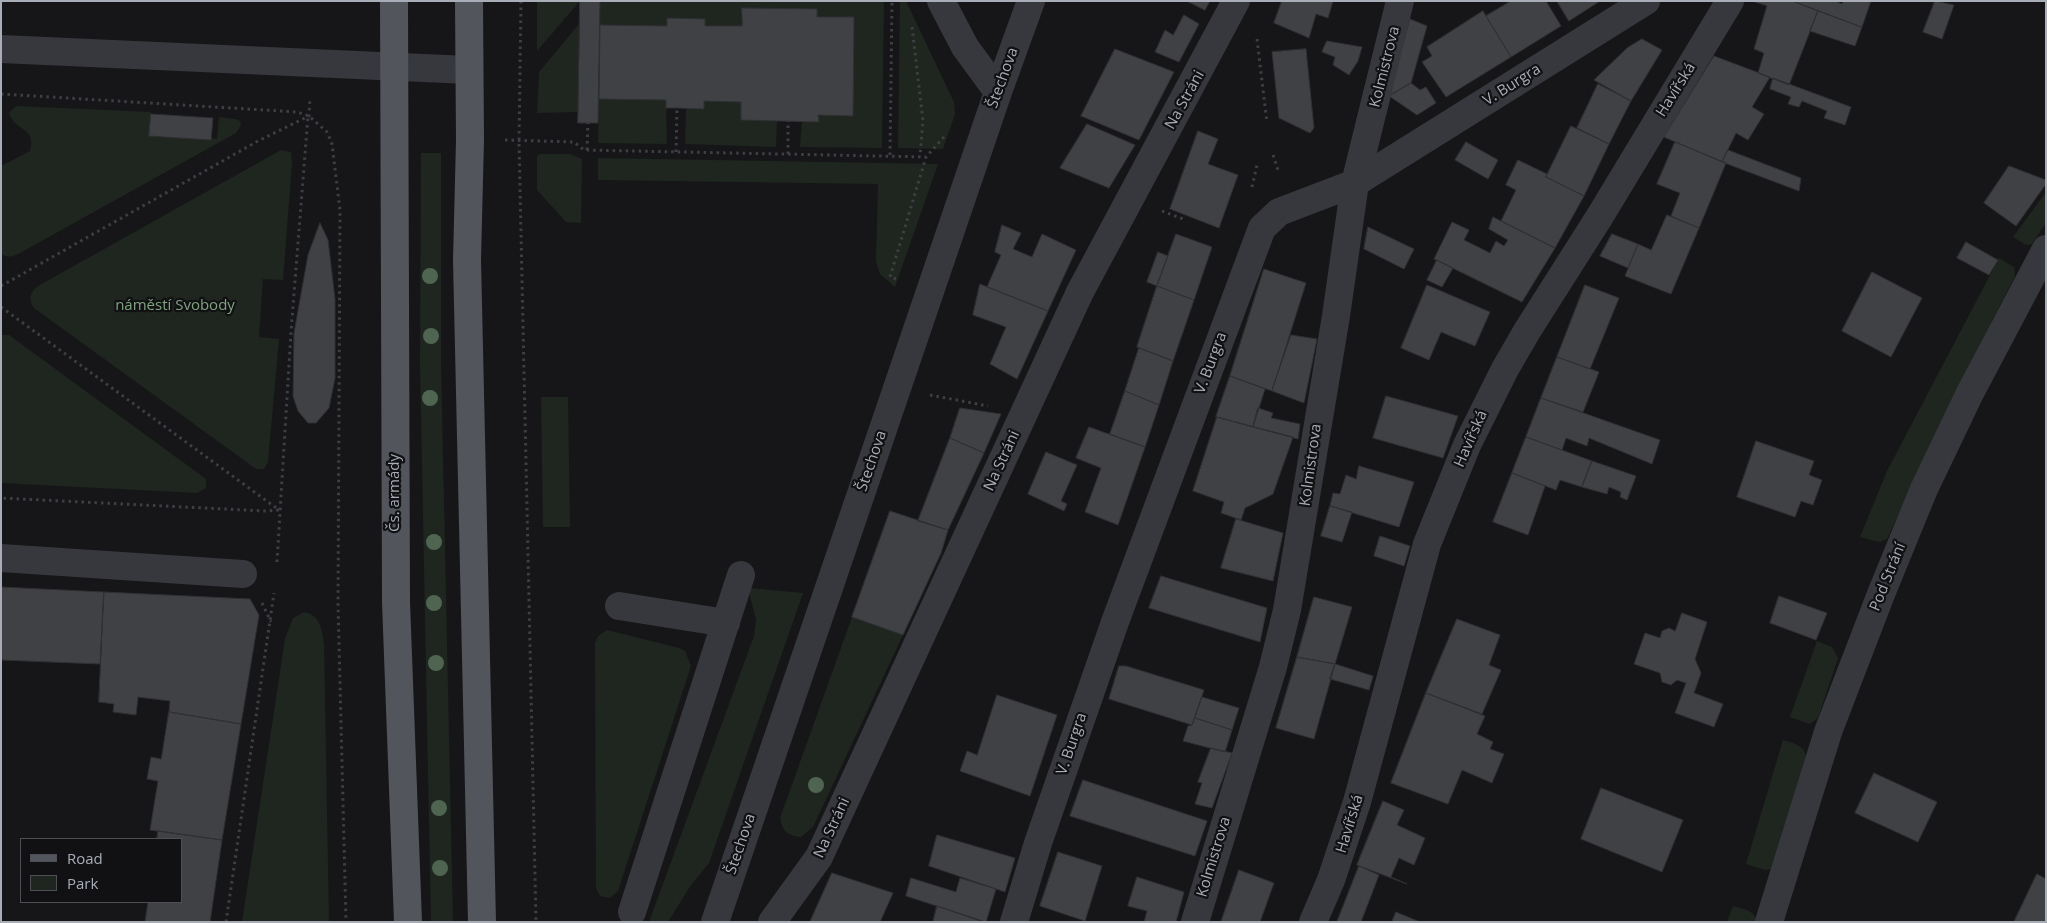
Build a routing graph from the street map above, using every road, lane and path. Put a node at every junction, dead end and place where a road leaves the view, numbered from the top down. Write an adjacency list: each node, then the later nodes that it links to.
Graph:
1 (394, 1): 15 (main road, Čs. armády)
2 (469, 1): 16 (main road)
3 (521, 1): 25 (path)
4 (892, 1): 29 (path)
5 (941, 1): 17 (street)
6 (1031, 1): 17 (street, Štechova)
7 (1236, 1): 56 (street, Na Stráni)
8 (1400, 1): 33 (street, Kolmistrova)
9 (1646, 1): 33 (street, V. Burgra)
10 (1730, 1): 59 (street, Havířská)
11 (911, 20): 30 (path)
12 (1256, 30): 23 (path)
13 (1, 49): 14 (street)
14 (311, 63): 15 (street); 20 (path)
15 (393, 65): 16 (street); 52 (main road, Čs. armády)
16 (468, 70): 53 (main road)
17 (998, 92): 55 (street, Štechova)
18 (1, 94): 20 (path)
19 (677, 108): 27 (path)
20 (308, 116): 36 (path); 41 (path); 51 (path)
21 (788, 121): 28 (path)
22 (588, 123): 26 (path)
23 (1266, 123)
24 (505, 140): 25 (path)
25 (519, 141): 26 (path); 54 (path)
26 (587, 150): 27 (path)
27 (676, 152): 28 (path)
28 (788, 154): 29 (path)
29 (890, 155): 30 (path)
30 (920, 156): 31 (path)
31 (926, 157)
32 (1257, 165): 34 (path)
33 (1355, 183): 57 (street, V. Burgra); 58 (street, Kolmistrova)
34 (1253, 186)
35 (2046, 249): 60 (street, Pod Strání)
36 (1, 286)
37 (1, 307): 41 (path)
38 (927, 395): 39 (path)
39 (994, 407)
40 (1, 498): 41 (path)
41 (280, 510): 43 (path)
42 (1, 558): 44 (street)
43 (276, 568)
44 (243, 574)
45 (741, 575): 48 (street)
46 (275, 586): 50 (path)
47 (618, 606): 48 (street)
48 (726, 623): 49 (street)
49 (632, 912)
50 (226, 922)
51 (346, 922)
52 (408, 922)
53 (482, 922)
54 (536, 922)
55 (715, 922)
56 (772, 922)
57 (1014, 922)
58 (1195, 922)
59 (1313, 922)
60 (1769, 922)

